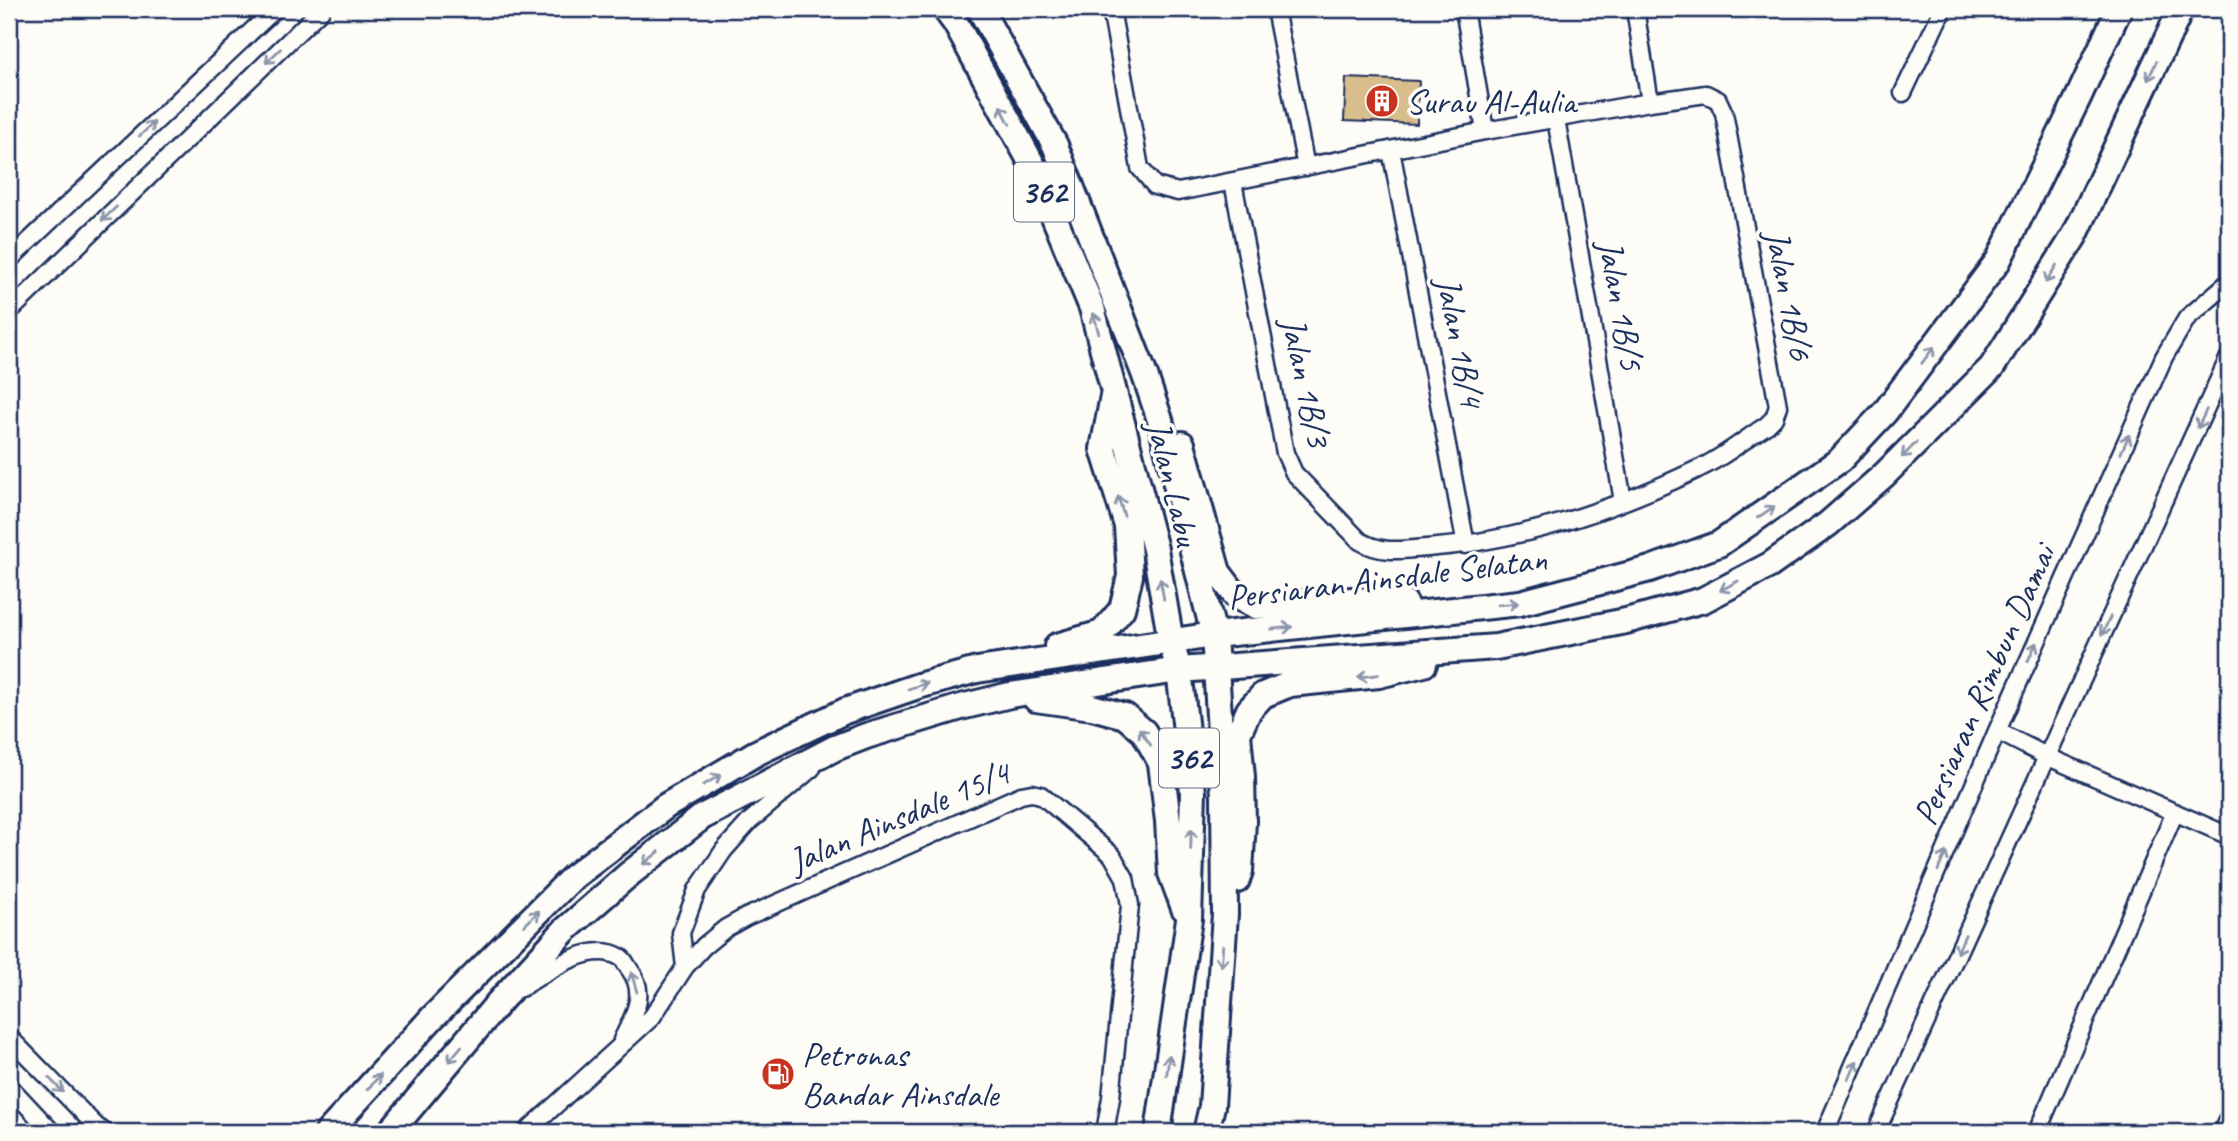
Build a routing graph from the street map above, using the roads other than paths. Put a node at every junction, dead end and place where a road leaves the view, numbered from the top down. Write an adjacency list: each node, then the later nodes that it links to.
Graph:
1 (275, 9): 19 (street, one-way to 1)
2 (322, 9): 21 (street, one-way to 21)
3 (945, 9): 24 (main road, Jalan Labu / 362, one-way to 3)
4 (980, 9): 23 (main road, Jalan Labu / 362)
5 (1111, 9): 18 (street)
6 (1275, 9): 17 (street)
7 (1464, 9): 15 (street)
8 (1635, 9): 13 (street)
9 (1943, 9): 12 (street)
10 (2119, 9): 28 (main road, Persiaran Ainsdale Selatan, one-way to 10)
11 (2181, 9): 31 (main road, Persiaran Ainsdale Selatan, one-way to 31)
12 (1903, 93)
13 (1650, 102): 14 (street); 25 (street, Jalan 1B/6)
14 (1556, 119): 15 (street); 25 (street, Jalan 1B/5)
15 (1485, 131): 16 (street)
16 (1391, 150): 17 (street); 26 (street, Jalan 1B/4)
17 (1306, 167): 18 (street)
18 (1233, 182): 27 (street, Jalan 1B/3)
19 (9, 260)
20 (2229, 282): 36 (street, Persiaran Rimbun Damai, one-way to 20)
21 (9, 312)
22 (2229, 357): 38 (street, one-way to 38)
23 (1144, 373): 28 (main road); 29 (main road, Jalan Labu / 362)
24 (1114, 389): 30 (main road, Jalan Labu / 362, one-way to 24); 32 (main road, one-way to 24)
25 (1623, 501): 26 (street, Jalan 1B/6)
26 (1466, 545): 27 (street, Jalan 1B/6)
27 (1387, 552)
28 (1457, 609): 29 (main road, Persiaran Ainsdale Selatan, one-way to 28)
29 (1214, 635): 30 (main road, Persiaran Ainsdale Selatan); 33 (main road, Jalan Labu / 362)
30 (1171, 642): 32 (main road, Persiaran Ainsdale Selatan); 34 (main road, Jalan Labu / 362)
31 (1457, 651): 33 (main road, Persiaran Ainsdale Selatan); 41 (main road, one-way to 41)
32 (1004, 666): 51 (main road, one-way to 32)
33 (1217, 667): 34 (main road, Persiaran Ainsdale Selatan); 41 (main road, Jalan Labu / 362)
34 (1179, 670): 35 (main road, Persiaran Ainsdale Selatan); 42 (main road, Jalan Labu / 362, one-way to 34)
35 (1010, 695): 37 (main road, Persiaran Ainsdale Selatan); 42 (main road, one-way to 35)
36 (1997, 731): 38 (street); 57 (street, Persiaran Rimbun Damai, one-way to 36)
37 (835, 748): 43 (street); 44 (main road, Persiaran Ainsdale Selatan, one-way to 44)
38 (2046, 756): 39 (street); 58 (street, one-way to 58)
39 (2175, 811): 40 (street); 59 (street)
40 (2229, 836)
41 (1225, 914): 56 (main road, Jalan Labu / 362, one-way to 56)
42 (1188, 919): 55 (main road, Jalan Labu / 362, one-way to 42)
43 (685, 967): 46 (street, Jalan Ainsdale 15/4); 54 (street, Jalan Ainsdale 15/4)
44 (499, 1002): 46 (street, one-way to 44); 52 (main road, Persiaran Ainsdale Selatan, one-way to 52)
45 (9, 1037): 50 (street, one-way to 50)
46 (619, 1045): 53 (street, Jalan Ainsdale 15/4)
47 (9, 1086): 49 (street)
48 (2229, 1116): 60 (street)
49 (52, 1132)
50 (105, 1132)
51 (328, 1132)
52 (390, 1132)
53 (526, 1132)
54 (1105, 1132)
55 (1158, 1132)
56 (1206, 1132)
57 (1825, 1132)
58 (1876, 1132)
59 (2037, 1132)
60 (2222, 1132)

